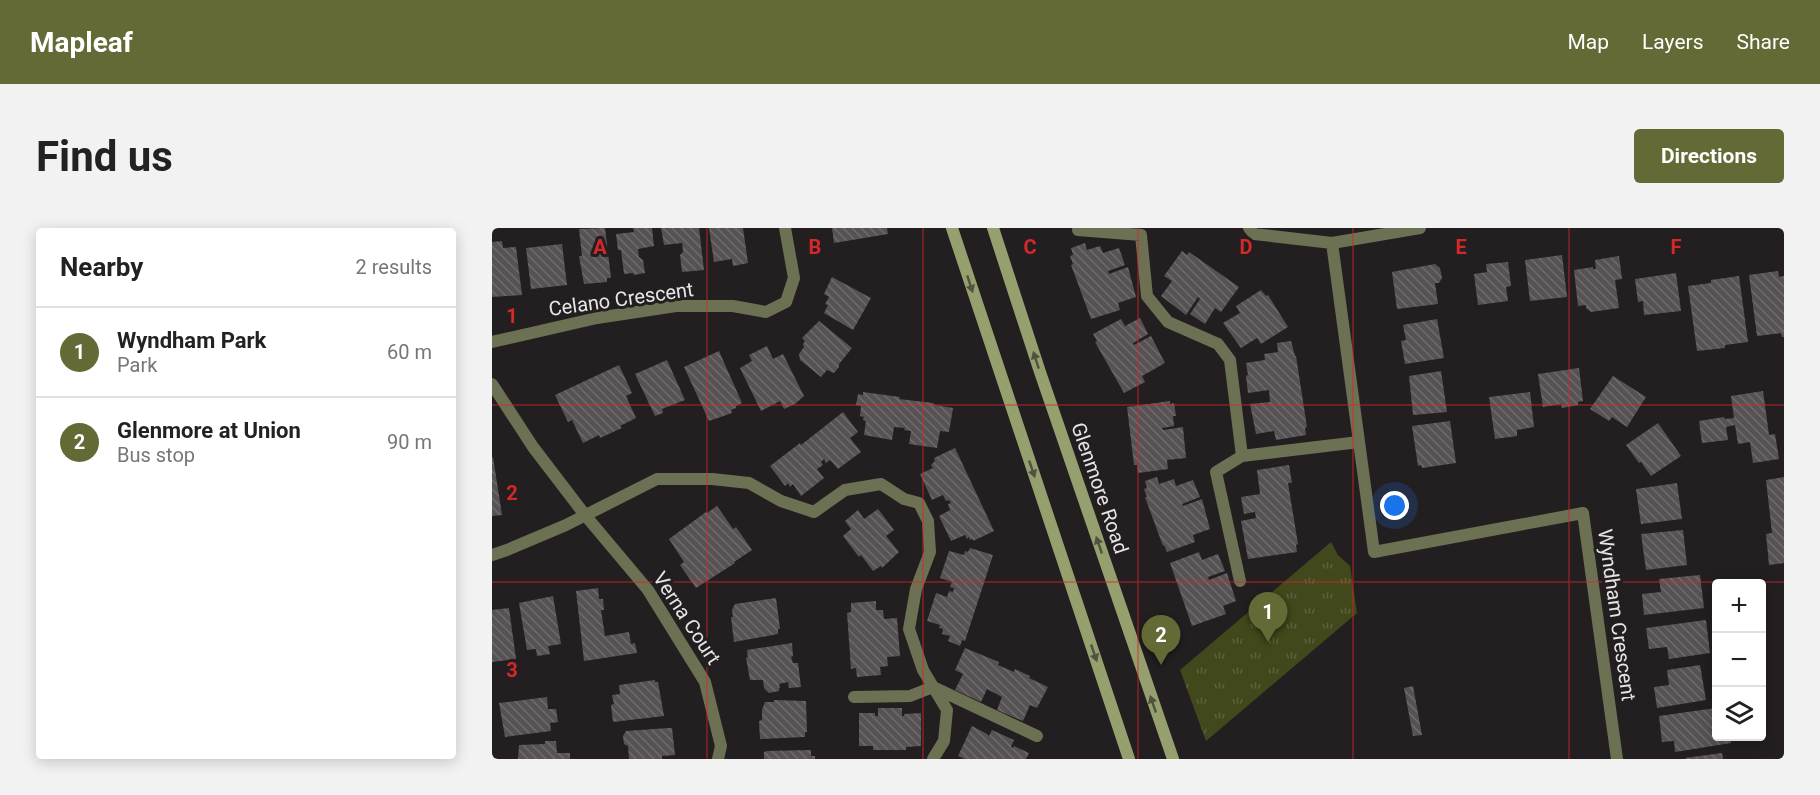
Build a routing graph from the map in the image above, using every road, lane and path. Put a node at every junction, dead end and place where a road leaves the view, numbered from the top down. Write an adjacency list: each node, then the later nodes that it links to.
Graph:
1 (785, 228): 8 (street, Celano Crescent)
2 (952, 228): 20 (main road, one-way to 20)
3 (993, 228): 21 (main road, Glenmore Road, one-way to 3)
4 (1249, 228): 7 (street)
5 (1420, 228): 7 (street)
6 (1078, 230): 11 (street)
7 (1332, 243): 10 (street, Wyndham Crescent)
8 (492, 342)
9 (492, 384): 12 (street, Verna Court)
10 (1359, 442): 11 (street); 22 (street, Wyndham Crescent)
11 (1242, 456): 14 (street)
12 (585, 515): 13 (street); 15 (street); 18 (street, Verna Court)
13 (492, 555)
14 (1240, 581)
15 (933, 687): 16 (street); 17 (street); 19 (street)
16 (854, 697)
17 (1037, 736)
18 (718, 759)
19 (933, 759)
20 (1129, 759)
21 (1173, 759)
22 (1617, 759)

